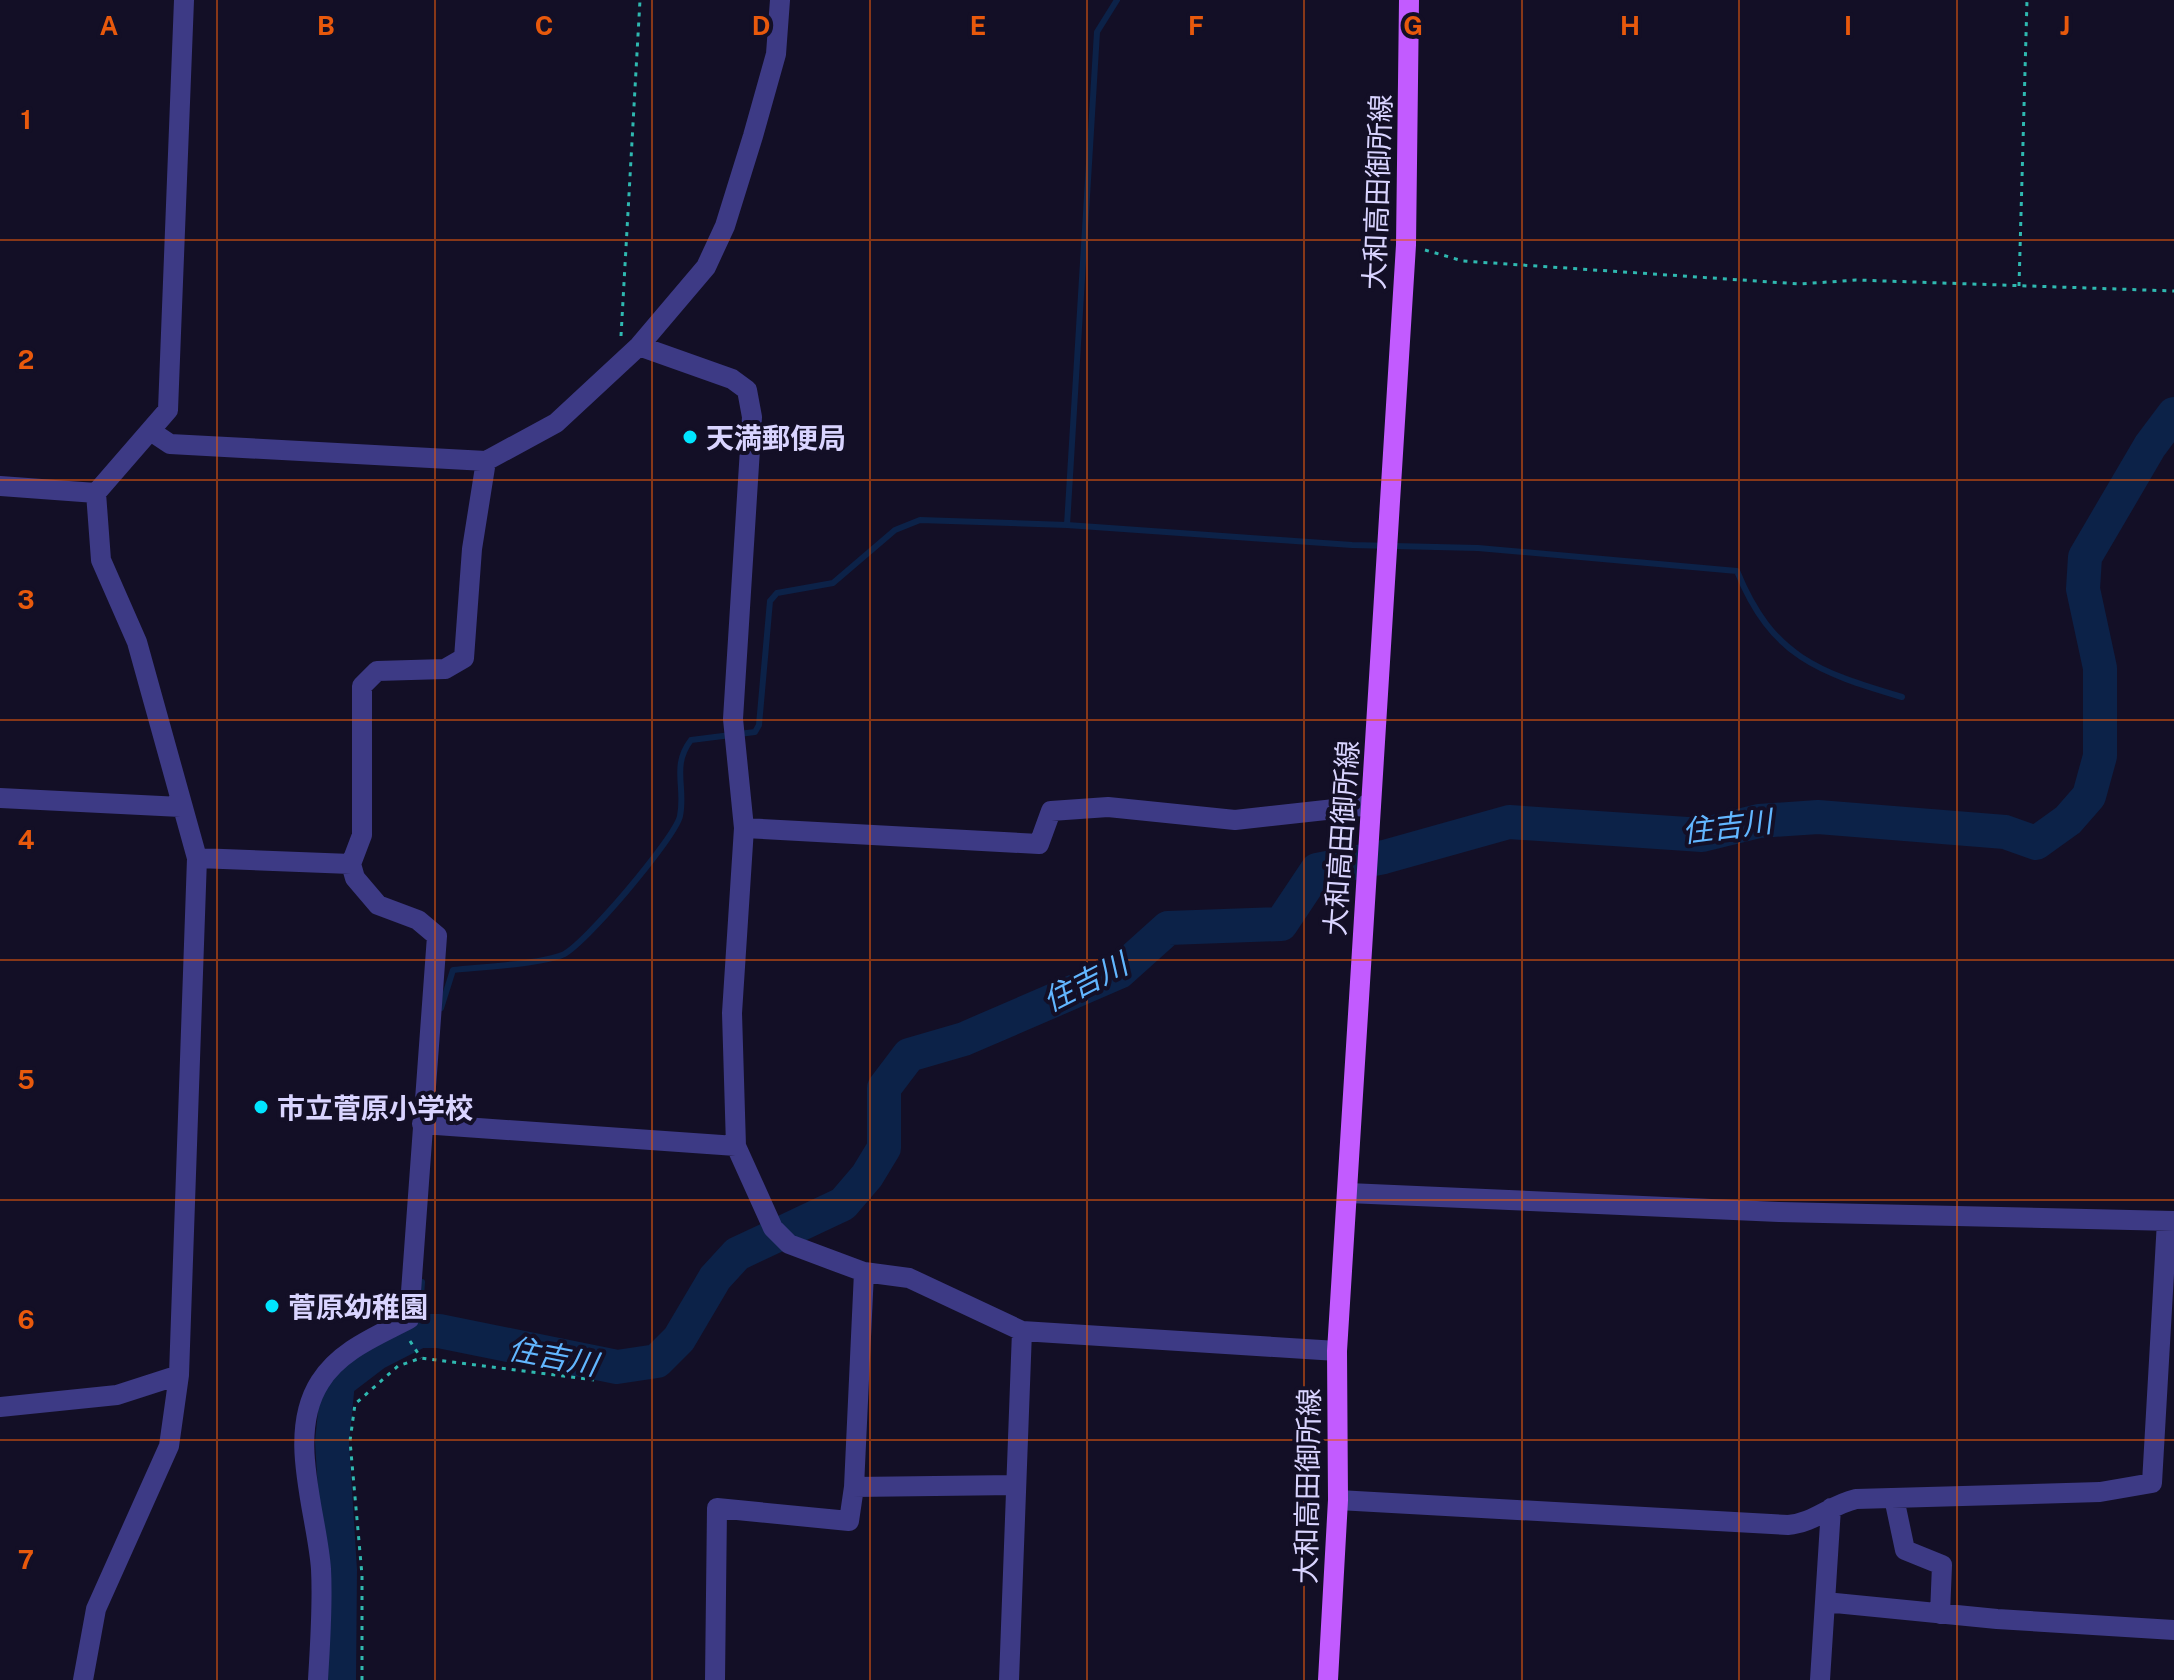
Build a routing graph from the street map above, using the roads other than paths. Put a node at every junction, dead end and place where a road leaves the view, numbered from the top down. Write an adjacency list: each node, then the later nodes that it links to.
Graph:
1 (184, 0): 5 (street)
2 (780, 0): 4 (street)
3 (1409, 0): 10 (main road, 大和高田御所線)
4 (639, 346): 6 (street); 12 (street)
5 (152, 432): 6 (street); 8 (street)
6 (486, 461): 14 (street)
7 (0, 486): 8 (street)
8 (96, 493): 11 (street)
9 (0, 798): 11 (street)
10 (1371, 805): 12 (street); 17 (main road, 大和高田御所線)
11 (181, 807): 13 (street)
12 (744, 828): 16 (street)
13 (197, 858): 14 (street); 22 (street)
14 (351, 864): 15 (street)
15 (422, 1124): 16 (street); 34 (street)
16 (736, 1146): 19 (street)
17 (1348, 1193): 18 (street); 21 (main road, 大和高田御所線)
18 (2171, 1221): 24 (street)
19 (864, 1272): 20 (street); 26 (street)
20 (1022, 1331): 21 (street); 25 (street)
21 (1337, 1351): 28 (main road, 大和高田御所線)
22 (179, 1375): 23 (street); 33 (street)
23 (0, 1407)
24 (2165, 1416): 27 (street)
25 (1016, 1485): 26 (street); 36 (street)
26 (854, 1487): 35 (street)
27 (1894, 1498): 29 (street); 31 (street)
28 (1338, 1500): 29 (street); 37 (main road, 大和高田御所線)
29 (1831, 1508): 30 (street)
30 (1825, 1602): 31 (street); 38 (street)
31 (1940, 1614): 32 (street)
32 (2174, 1630)
33 (83, 1680)
34 (318, 1680)
35 (715, 1680)
36 (1009, 1680)
37 (1328, 1680)
38 (1820, 1680)

